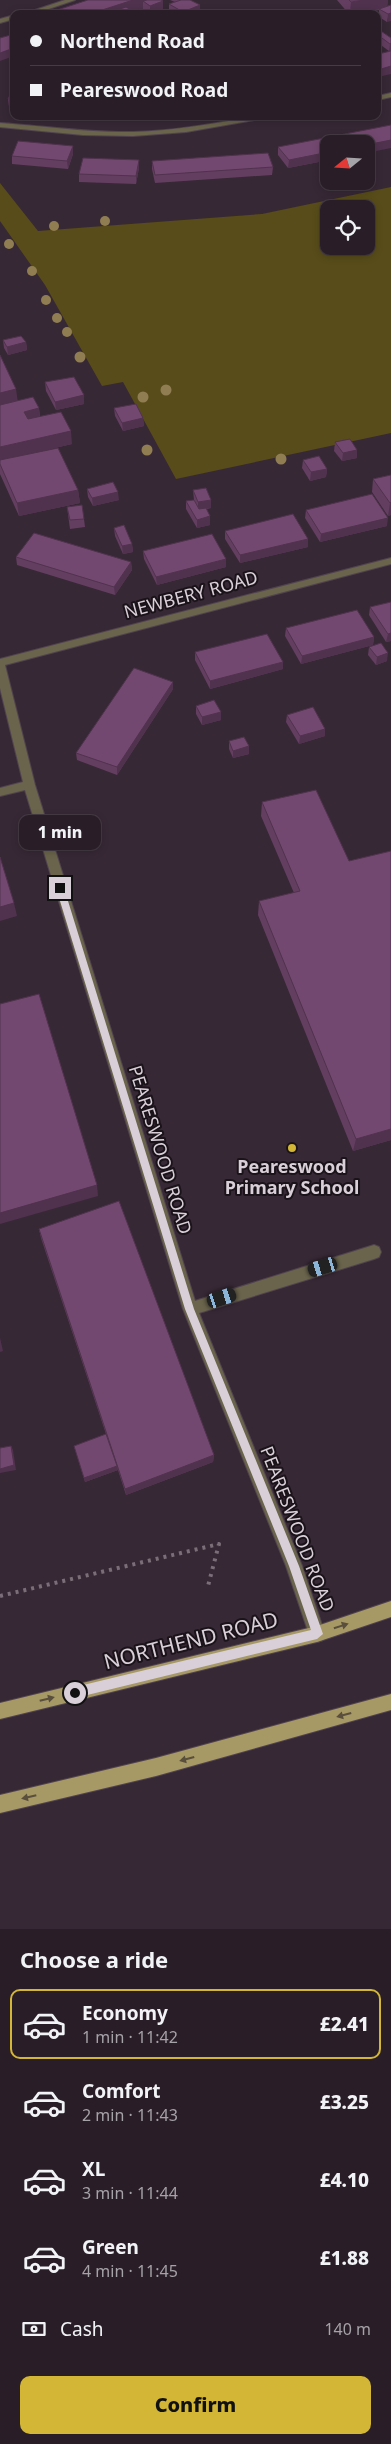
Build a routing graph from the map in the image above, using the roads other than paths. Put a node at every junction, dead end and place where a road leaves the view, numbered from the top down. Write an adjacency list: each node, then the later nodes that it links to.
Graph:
1 (72, 0): 2 (street)
2 (39, 10)
3 (248, 120): 4 (street)
4 (0, 125)
5 (391, 561): 6 (street, NEWBERY ROAD)
6 (0, 664): 7 (street, PEARESWOOD ROAD)
7 (29, 785): 8 (street); 10 (street, PEARESWOOD ROAD)
8 (0, 792)
9 (374, 1252): 10 (street)
10 (190, 1309): 12 (street, PEARESWOOD ROAD)
11 (391, 1609): 12 (main road, NORTHEND ROAD, one-way to 11)
12 (317, 1634): 14 (main road, NORTHEND ROAD, one-way to 12)
13 (391, 1702): 15 (main road, one-way to 15)
14 (0, 1711)
15 (0, 1804)

